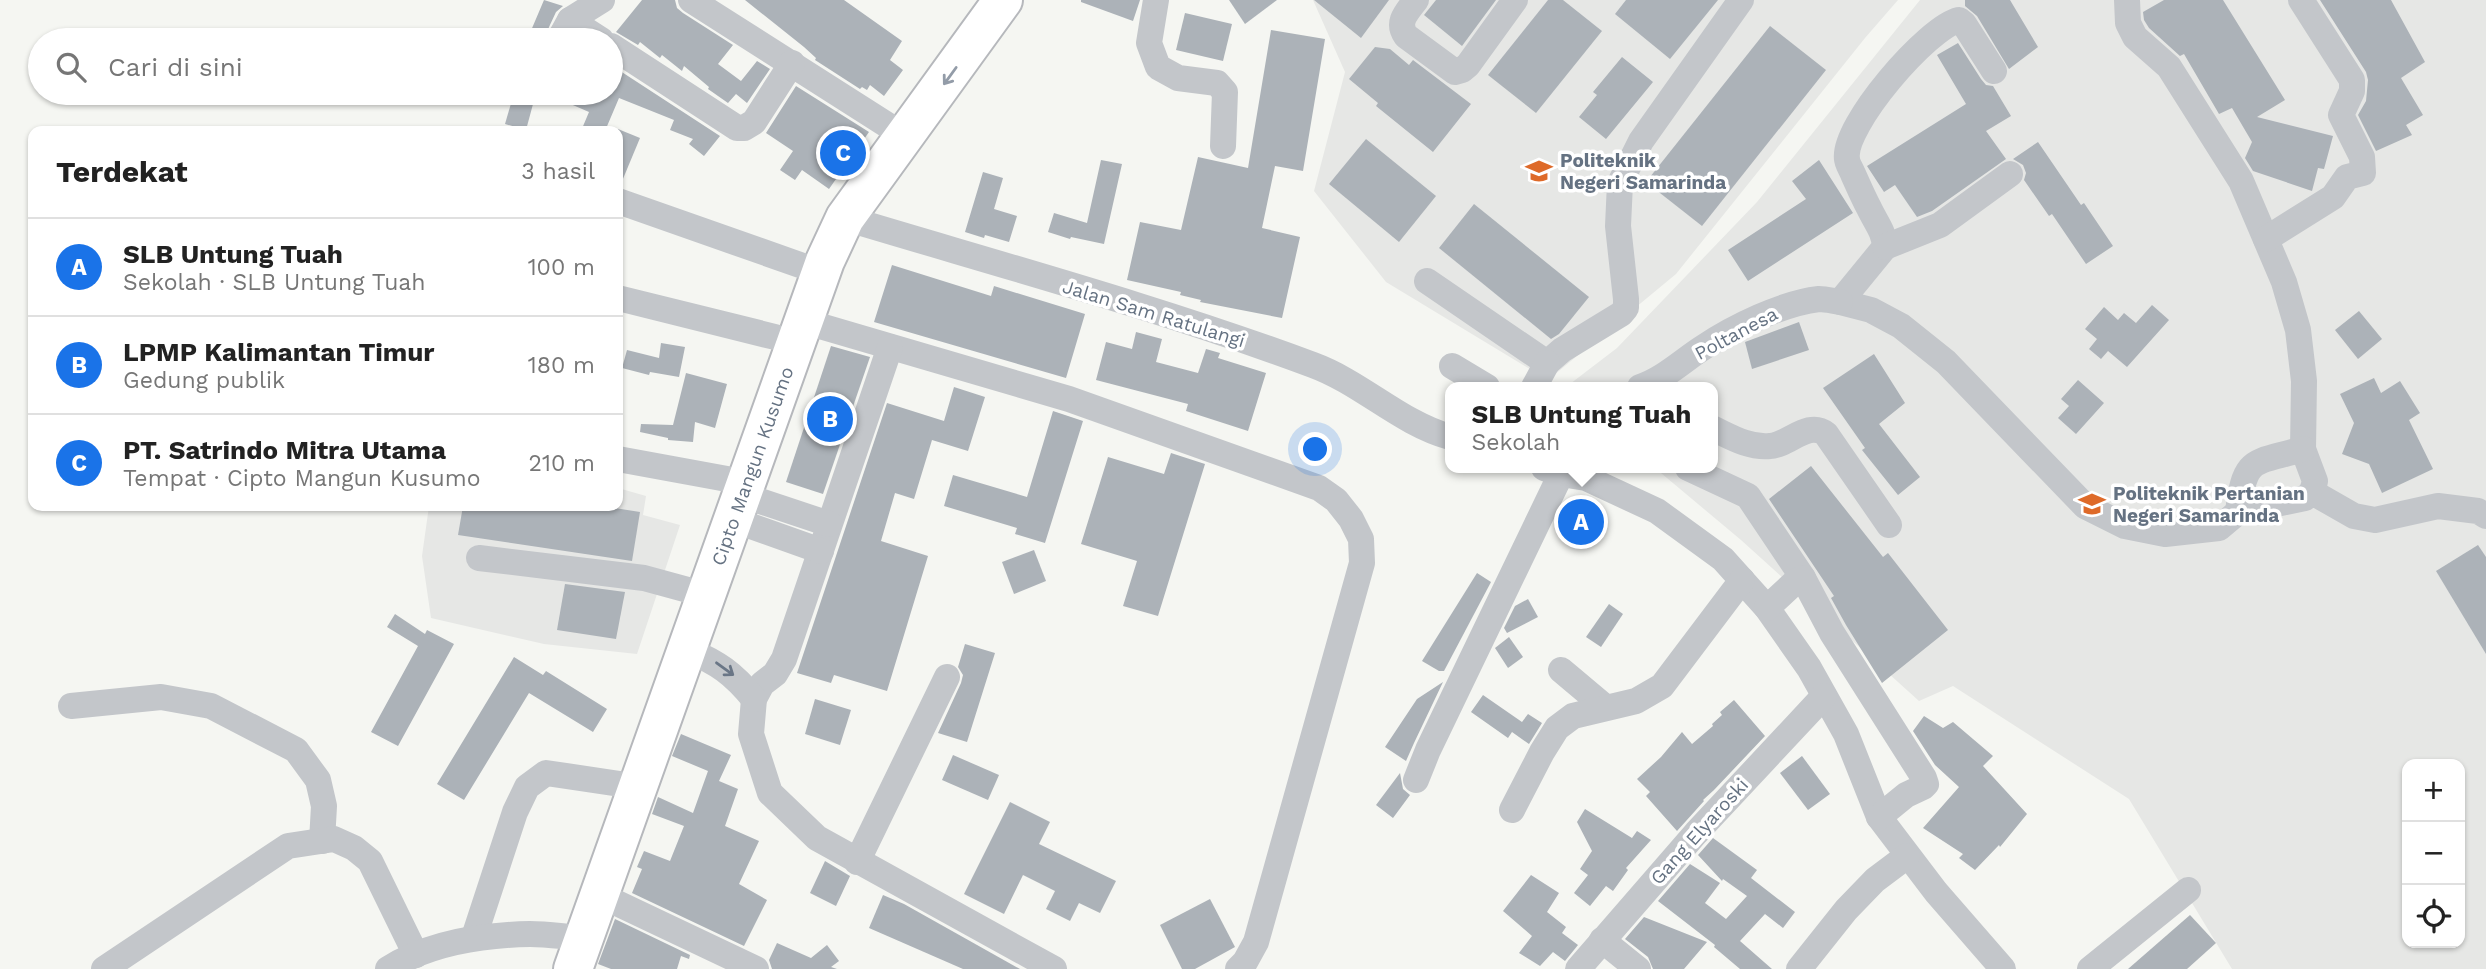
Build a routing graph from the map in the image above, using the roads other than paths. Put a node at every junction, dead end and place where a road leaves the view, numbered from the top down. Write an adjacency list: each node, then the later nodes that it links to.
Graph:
1 (602, 0): 11 (street)
2 (691, 0): 13 (street)
3 (974, 0): 15 (highway, Cipto Mangun Kusumo)
4 (1003, 0): 15 (highway, Cipto Mangun Kusumo, one-way to 15)
5 (1156, 0): 16 (street)
6 (1416, 0): 7 (street)
7 (1515, 0)
8 (1741, 0): 28 (street)
9 (2127, 0): 20 (street)
10 (2301, 0): 20 (street)
11 (567, 28)
12 (623, 54): 13 (street)
13 (792, 63): 15 (street)
14 (1994, 71): 21 (street)
15 (895, 129): 19 (highway, Cipto Mangun Kusumo); 22 (highway, Cipto Mangun Kusumo)
16 (1223, 146)
17 (2010, 174): 21 (street)
18 (623, 203): 22 (street)
19 (845, 218): 26 (highway, Cipto Mangun Kusumo); 34 (street, Jalan Sam Ratulangi)
20 (2266, 239): 35 (street)
21 (1885, 247): 25 (street)
22 (800, 265): 26 (highway, Cipto Mangun Kusumo)
23 (1427, 281): 28 (street)
24 (623, 299): 26 (street)
25 (1840, 302): 32 (street, Poltanesa); 42 (street, Poltanesa)
26 (789, 329): 27 (street); 41 (highway, Cipto Mangun Kusumo)
27 (890, 347): 44 (street); 77 (street)
28 (1547, 363): 31 (street)
29 (1452, 366): 30 (street)
30 (1479, 382)
31 (1537, 382)
32 (1656, 382)
33 (1718, 431): 45 (street)
34 (1445, 436)
35 (2303, 449): 40 (street); 42 (street)
36 (623, 461): 41 (street)
37 (1570, 473): 60 (street)
38 (1573, 473): 49 (street)
39 (1699, 473): 48 (street)
40 (2312, 492): 42 (street, Poltanesa); 43 (street)
41 (734, 498): 44 (street); 46 (street); 50 (highway, Cipto Mangun Kusumo); 52 (highway, Cipto Mangun Kusumo)
42 (2238, 512)
43 (2486, 516)
44 (829, 524): 46 (street)
45 (1889, 525)
46 (821, 551): 56 (street)
47 (479, 558): 50 (street)
48 (1803, 578): 51 (street); 63 (street)
49 (1742, 580): 51 (street); 58 (street)
50 (688, 590): 59 (highway, Cipto Mangun Kusumo)
51 (1767, 608): 55 (street)
52 (688, 650): 56 (street, one-way to 56); 59 (highway, Cipto Mangun Kusumo)
53 (1561, 670): 58 (street)
54 (947, 677): 66 (street)
55 (1824, 696): 63 (street); 70 (street, Gang Elyaroski)
56 (754, 699): 66 (street)
57 (71, 706): 64 (street)
58 (1605, 707): 62 (street)
59 (652, 720): 61 (highway, Cipto Mangun Kusumo); 68 (highway, Cipto Mangun Kusumo)
60 (1416, 780)
61 (620, 784): 69 (street); 71 (highway, Cipto Mangun Kusumo)
62 (1512, 810)
63 (1879, 817): 65 (street)
64 (322, 841): 72 (street); 73 (street)
65 (1907, 856): 80 (street); 81 (street)
66 (857, 862): 76 (street)
67 (2188, 890): 82 (street)
68 (600, 895): 71 (highway, Cipto Mangun Kusumo); 75 (street)
69 (474, 937): 71 (street); 72 (street)
70 (1602, 940): 78 (street, Gang Elyaroski); 79 (street)
71 (568, 953)
72 (416, 955): 74 (street)
73 (104, 969)
74 (388, 969)
75 (756, 969)
76 (1054, 969)
77 (1238, 969)
78 (1578, 969)
79 (1638, 969)
80 (1799, 969)
81 (2003, 969)
82 (2090, 969)

